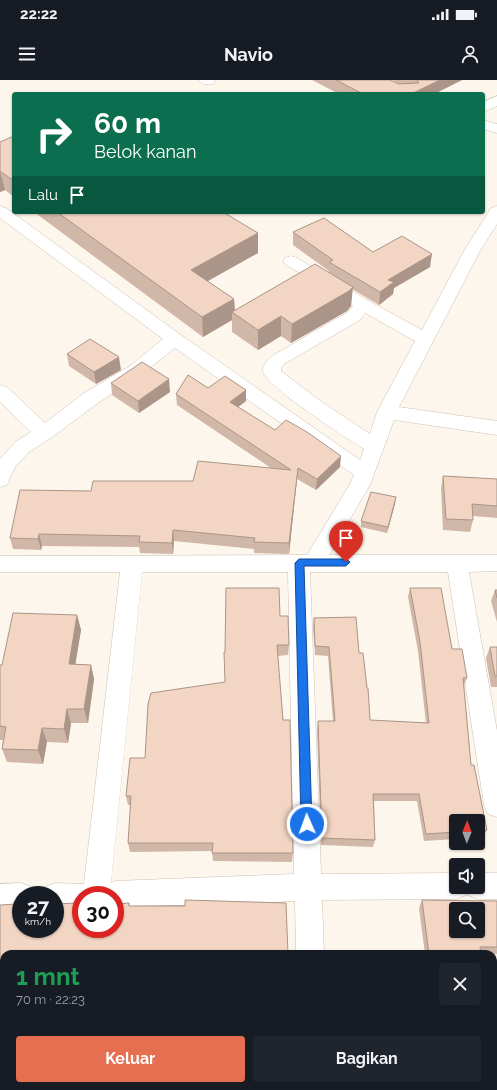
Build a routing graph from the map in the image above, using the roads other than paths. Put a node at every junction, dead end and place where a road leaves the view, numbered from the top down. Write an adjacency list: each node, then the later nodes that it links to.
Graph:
1 (497, 100): 2 (street)
2 (485, 107)
3 (485, 125): 4 (street)
4 (497, 129)
5 (0, 211): 9 (street)
6 (497, 211): 10 (street)
7 (291, 261): 8 (street)
8 (364, 305): 10 (street); 15 (street)
9 (175, 339): 14 (street); 16 (street)
10 (425, 339): 12 (street)
11 (0, 391): 14 (street)
12 (387, 412): 13 (street); 15 (street)
13 (497, 428)
14 (44, 433): 17 (street)
15 (375, 447): 16 (street)
16 (365, 473): 18 (street)
17 (0, 480)
18 (307, 562): 19 (street); 22 (street); 28 (street)
19 (457, 563): 20 (street); 23 (street)
20 (497, 563)
21 (0, 564): 22 (street)
22 (132, 564): 24 (street)
23 (497, 805)
24 (97, 886)
25 (449, 886): 28 (street)
26 (485, 886): 27 (street)
27 (497, 886)
28 (308, 887): 29 (street); 32 (street)
29 (124, 895)
30 (12, 897): 31 (street)
31 (0, 898)
32 (310, 950)

